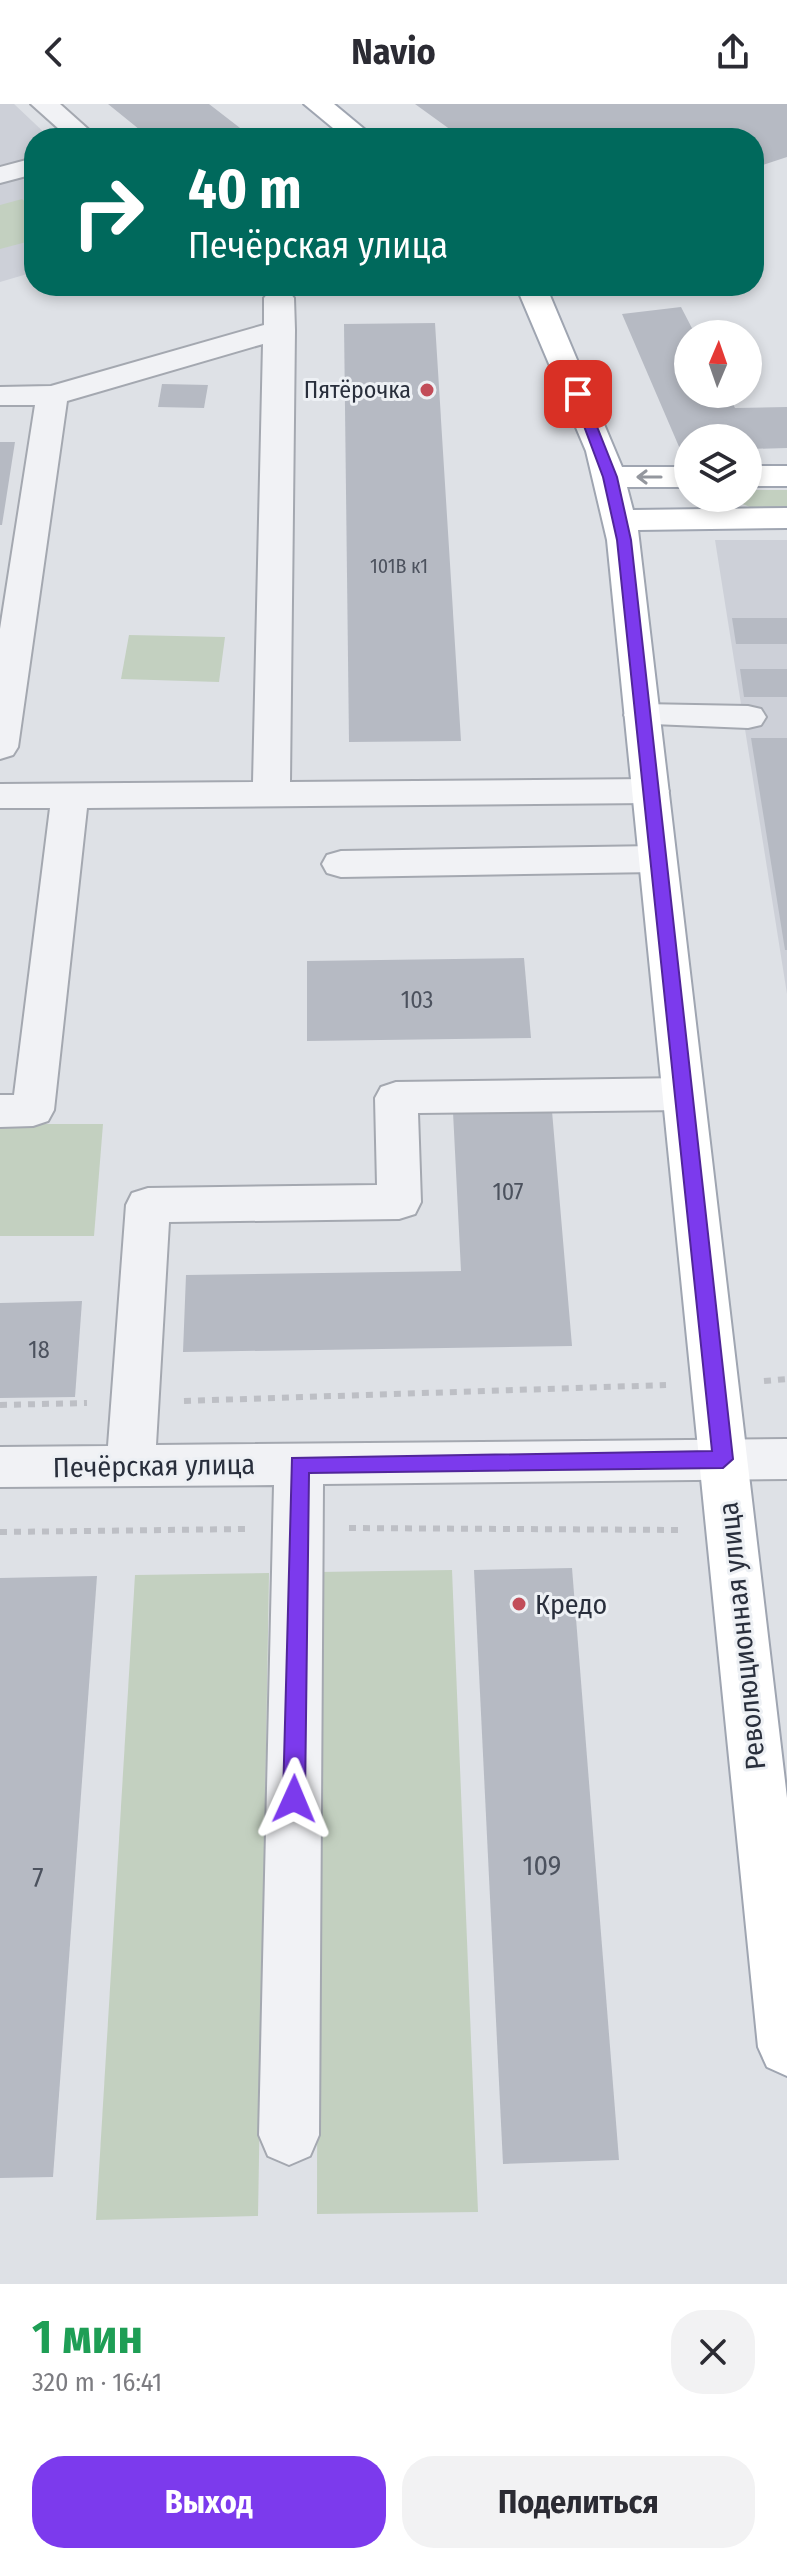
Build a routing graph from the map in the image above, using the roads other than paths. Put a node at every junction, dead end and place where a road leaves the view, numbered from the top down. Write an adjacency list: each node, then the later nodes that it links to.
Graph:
1 (44, 104): 3 (street)
2 (317, 104): 4 (main road)
3 (73, 128)
4 (349, 128)
5 (24, 169): 6 (street)
6 (0, 175)
7 (535, 296): 13 (main road, Революционная улица)
8 (282, 301): 9 (street); 21 (street)
9 (52, 395): 10 (street); 19 (street)
10 (0, 396)
11 (762, 476): 12 (main road)
12 (787, 476)
13 (610, 477): 14 (main road, one-way to 13); 16 (main road, Революционная улица)
14 (674, 477)
15 (787, 518): 16 (main road)
16 (620, 520): 17 (main road, Революционная улица)
17 (642, 715): 18 (street); 20 (main road, Революционная улица)
18 (748, 717)
19 (0, 747)
20 (650, 791): 21 (street); 24 (main road, Революционная улица)
21 (271, 794): 22 (street)
22 (70, 795): 23 (street); 27 (street)
23 (0, 796)
24 (657, 859): 25 (street); 26 (main road, Революционная улица)
25 (341, 864)
26 (683, 1094): 28 (main road, Революционная улица); 31 (street)
27 (0, 1111)
28 (723, 1459): 29 (street, Печёрская улица); 30 (street, Печёрская улица); 33 (main road, Революционная улица)
29 (787, 1459)
30 (299, 1464): 31 (street, Печёрская улица); 34 (street)
31 (131, 1466): 32 (street, Печёрская улица)
32 (0, 1467)
33 (787, 2047)
34 (289, 2135)

